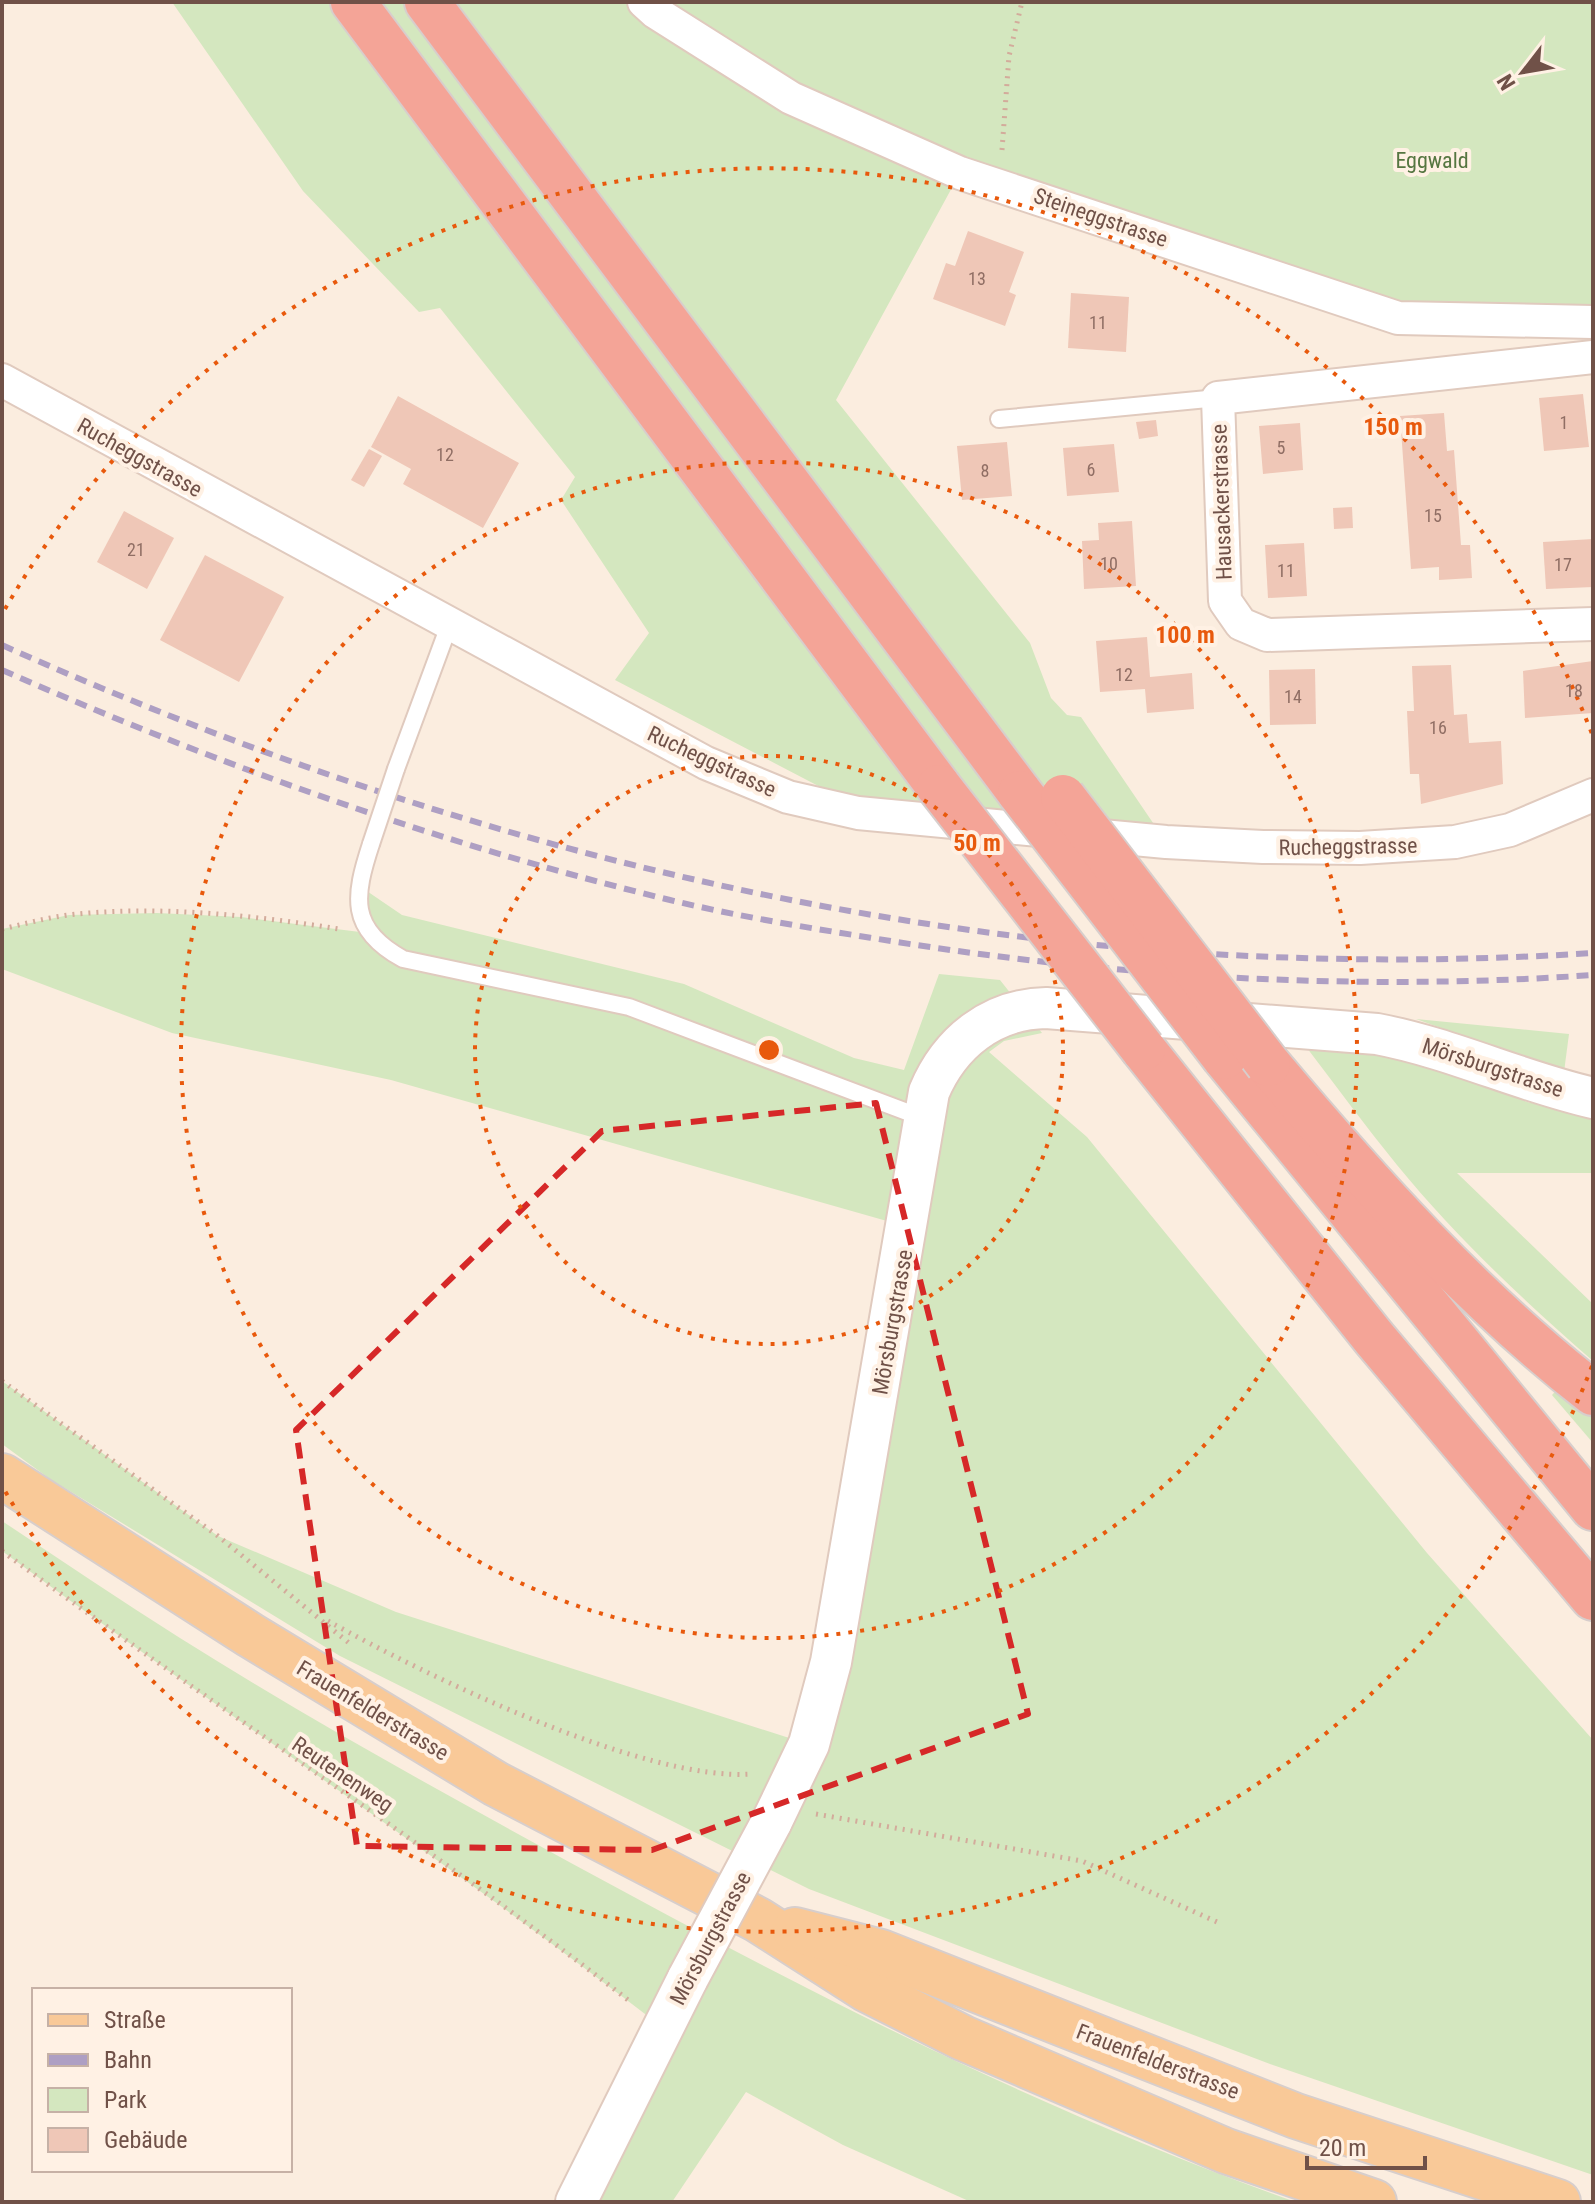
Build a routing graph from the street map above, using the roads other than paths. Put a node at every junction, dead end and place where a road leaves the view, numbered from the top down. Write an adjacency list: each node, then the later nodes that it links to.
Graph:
1 (353, 2): 18 (highway, bridge)
2 (427, 2): 11 (highway)
3 (644, 2): 4 (street, Steineggstrasse)
4 (1593, 322)
5 (1593, 357): 7 (street, Hausackerstrasse)
6 (2, 380): 9 (street, Rucheggstrasse)
7 (1218, 398): 8 (lane); 10 (street, Hausackerstrasse)
8 (999, 419)
9 (450, 623): 12 (street, Rucheggstrasse); 14 (lane, bridge)
10 (1593, 624)
11 (949, 700): 15 (highway, bridge); 17 (highway, bridge)
12 (1593, 795)
13 (1593, 1098): 14 (street, Mörsburgstrasse)
14 (925, 1119): 20 (street, Mörsburgstrasse, bridge)
15 (1593, 1393)
16 (2, 1476): 19 (main road, Frauenfelderstrasse)
17 (1593, 1508)
18 (1593, 1598)
19 (758, 1920): 21 (main road, Frauenfelderstrasse); 22 (main road, Frauenfelderstrasse)
20 (576, 2202)
21 (1374, 2202)
22 (1558, 2202)

